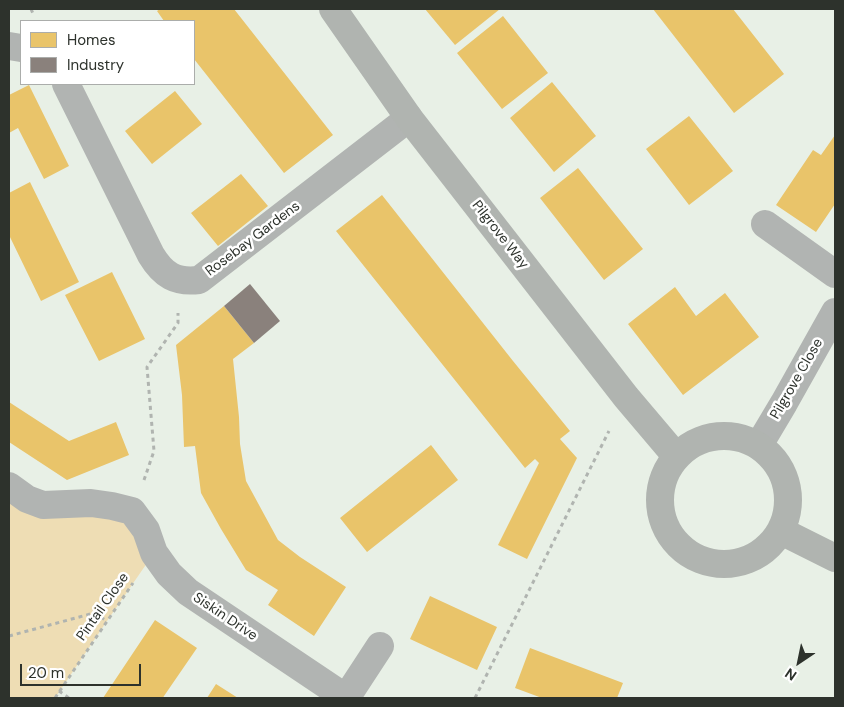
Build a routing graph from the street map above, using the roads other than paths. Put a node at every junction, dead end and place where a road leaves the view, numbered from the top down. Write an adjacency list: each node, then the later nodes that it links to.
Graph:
1 (333, 9): 3 (street, Pilgrove Way)
2 (66, 85): 3 (street, Rosebay Gardens)
3 (409, 118): 8 (street, Pilgrove Way)
4 (765, 224): 5 (street)
5 (835, 274)
6 (835, 312): 7 (street, Pilgrove Close)
7 (759, 445): 8 (street); 10 (street)
8 (676, 456): 10 (street)
9 (9, 486): 13 (street, Siskin Drive)
10 (782, 531): 11 (street)
11 (835, 558)
12 (380, 646): 13 (street, Siskin Drive)
13 (346, 698)

